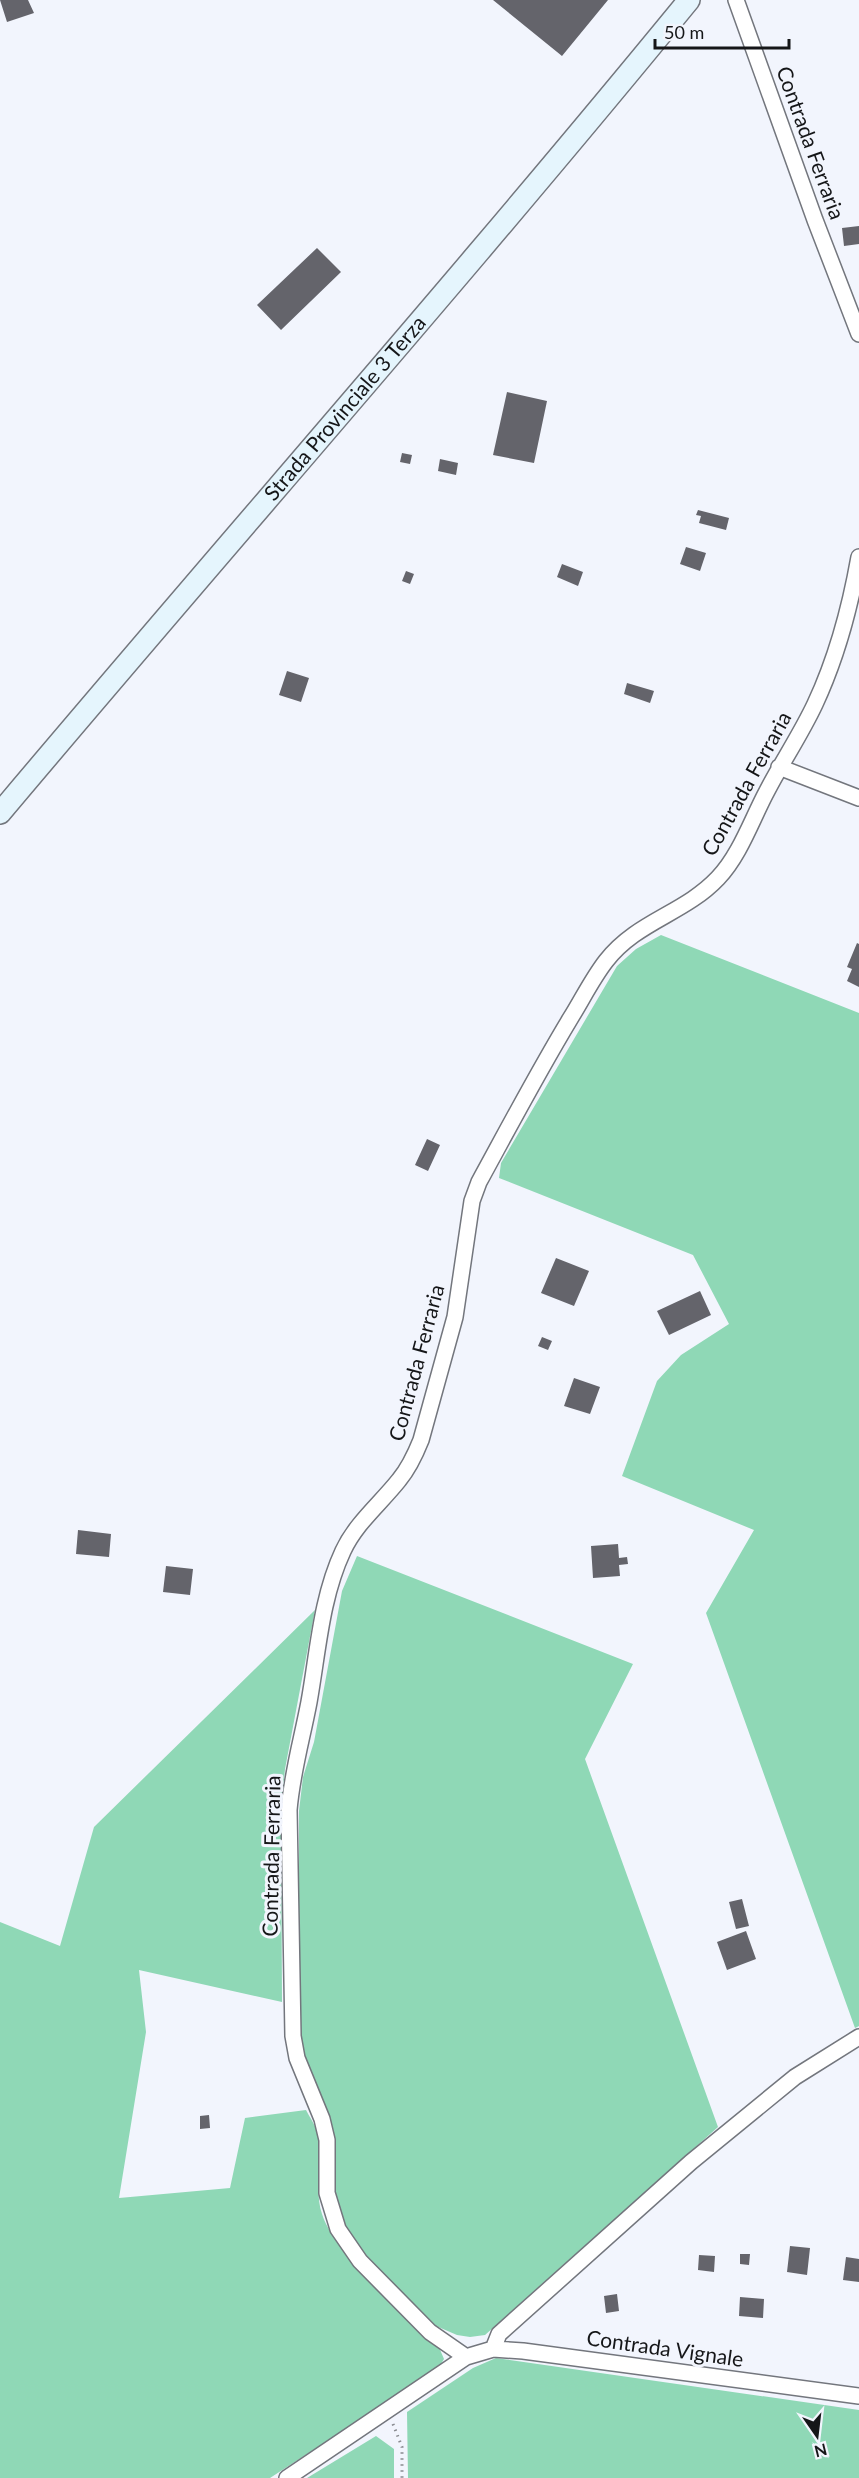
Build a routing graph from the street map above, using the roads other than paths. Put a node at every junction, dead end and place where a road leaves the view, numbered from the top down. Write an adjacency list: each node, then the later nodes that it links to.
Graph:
1 (689, 0): 7 (street, Strada Provinciale 3 Terza)
2 (736, 0): 3 (street, Contrada Ferraria)
3 (859, 334)
4 (859, 557): 5 (street, Contrada Ferraria)
5 (779, 767): 6 (street); 10 (street, Contrada Ferraria)
6 (859, 798)
7 (0, 813)
8 (859, 2037): 9 (street)
9 (493, 2349): 10 (street, Contrada Vignale); 11 (street, Contrada Vignale)
10 (466, 2357): 12 (street, Contrada Vignale)
11 (859, 2396)
12 (287, 2478)

